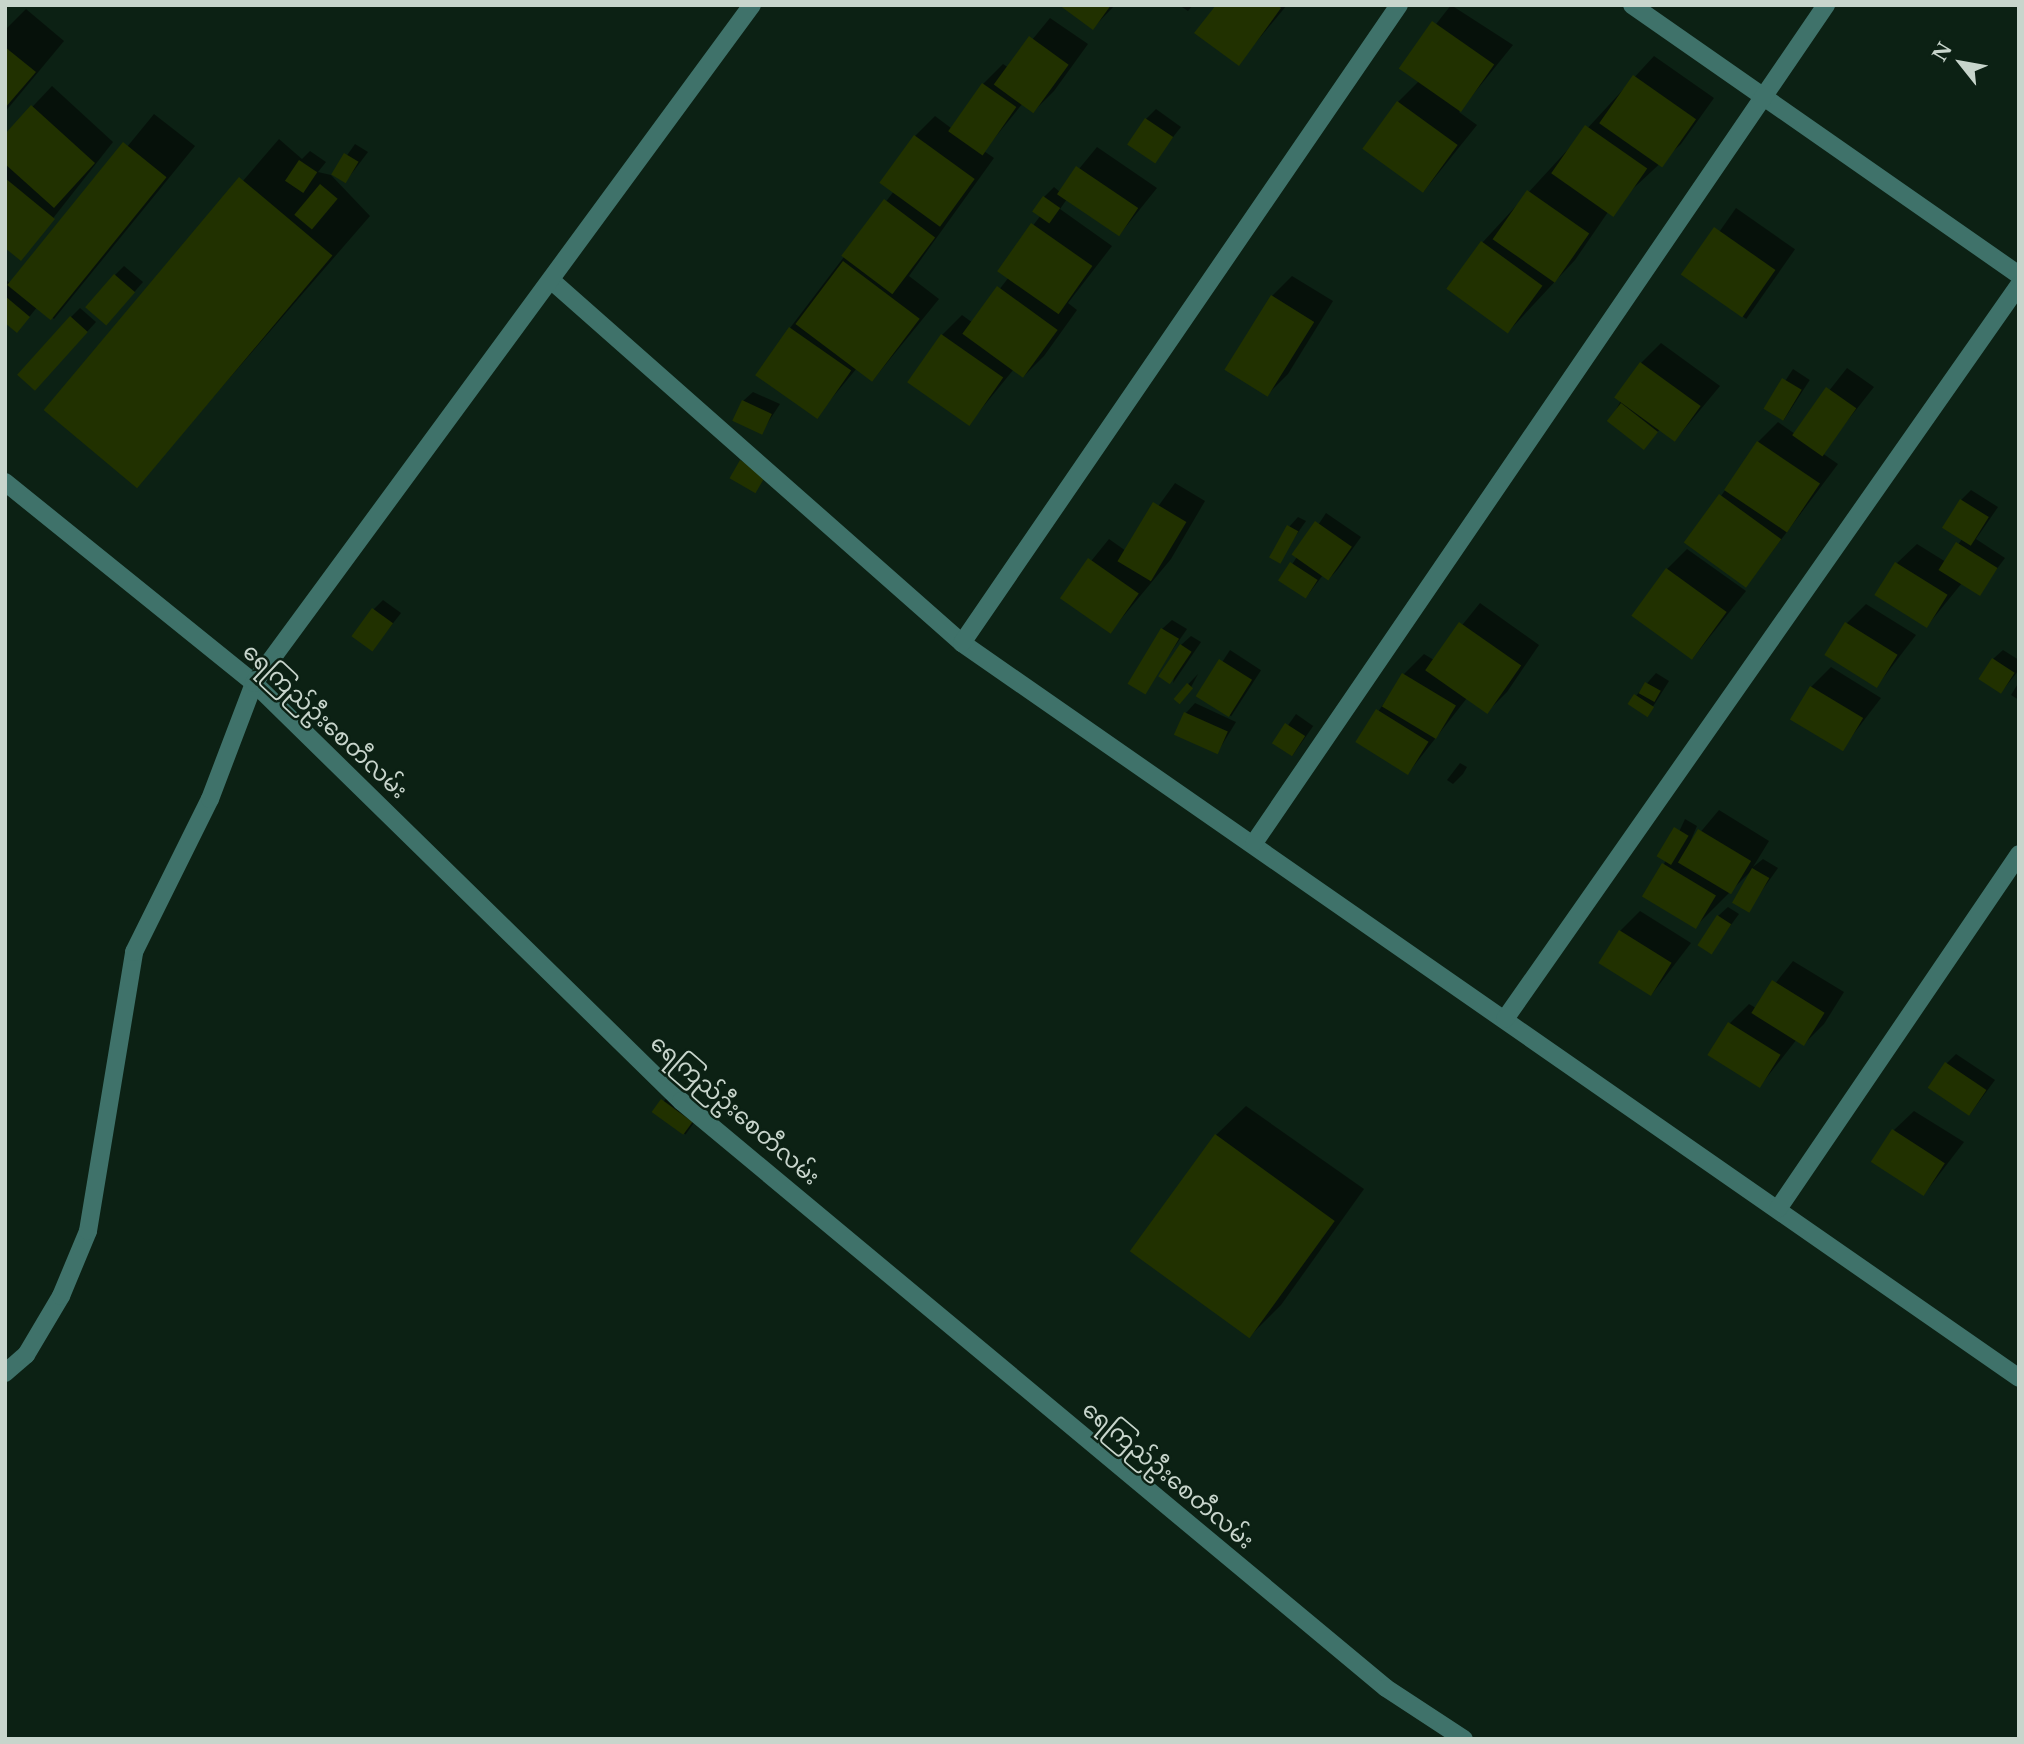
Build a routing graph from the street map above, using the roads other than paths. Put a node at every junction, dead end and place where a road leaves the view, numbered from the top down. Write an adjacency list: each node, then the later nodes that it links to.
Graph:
1 (752, 5): 7 (street)
2 (1399, 5): 10 (street)
3 (1632, 5): 5 (street)
4 (1826, 5): 5 (street)
5 (1762, 99): 6 (street); 12 (street)
6 (2019, 275)
7 (552, 281): 10 (street); 11 (street)
8 (2019, 285): 14 (street)
9 (5, 482): 11 (street, ရေကြည်ဦးစေတီလမ်း)
10 (962, 643): 12 (street)
11 (254, 683): 16 (street); 18 (street, ရေကြည်ဦးစေတီလမ်း)
12 (1254, 843): 14 (street)
13 (2019, 854): 15 (street)
14 (1505, 1019): 15 (street)
15 (1778, 1209): 17 (street)
16 (5, 1373)
17 (2019, 1378)
18 (1464, 1739)

